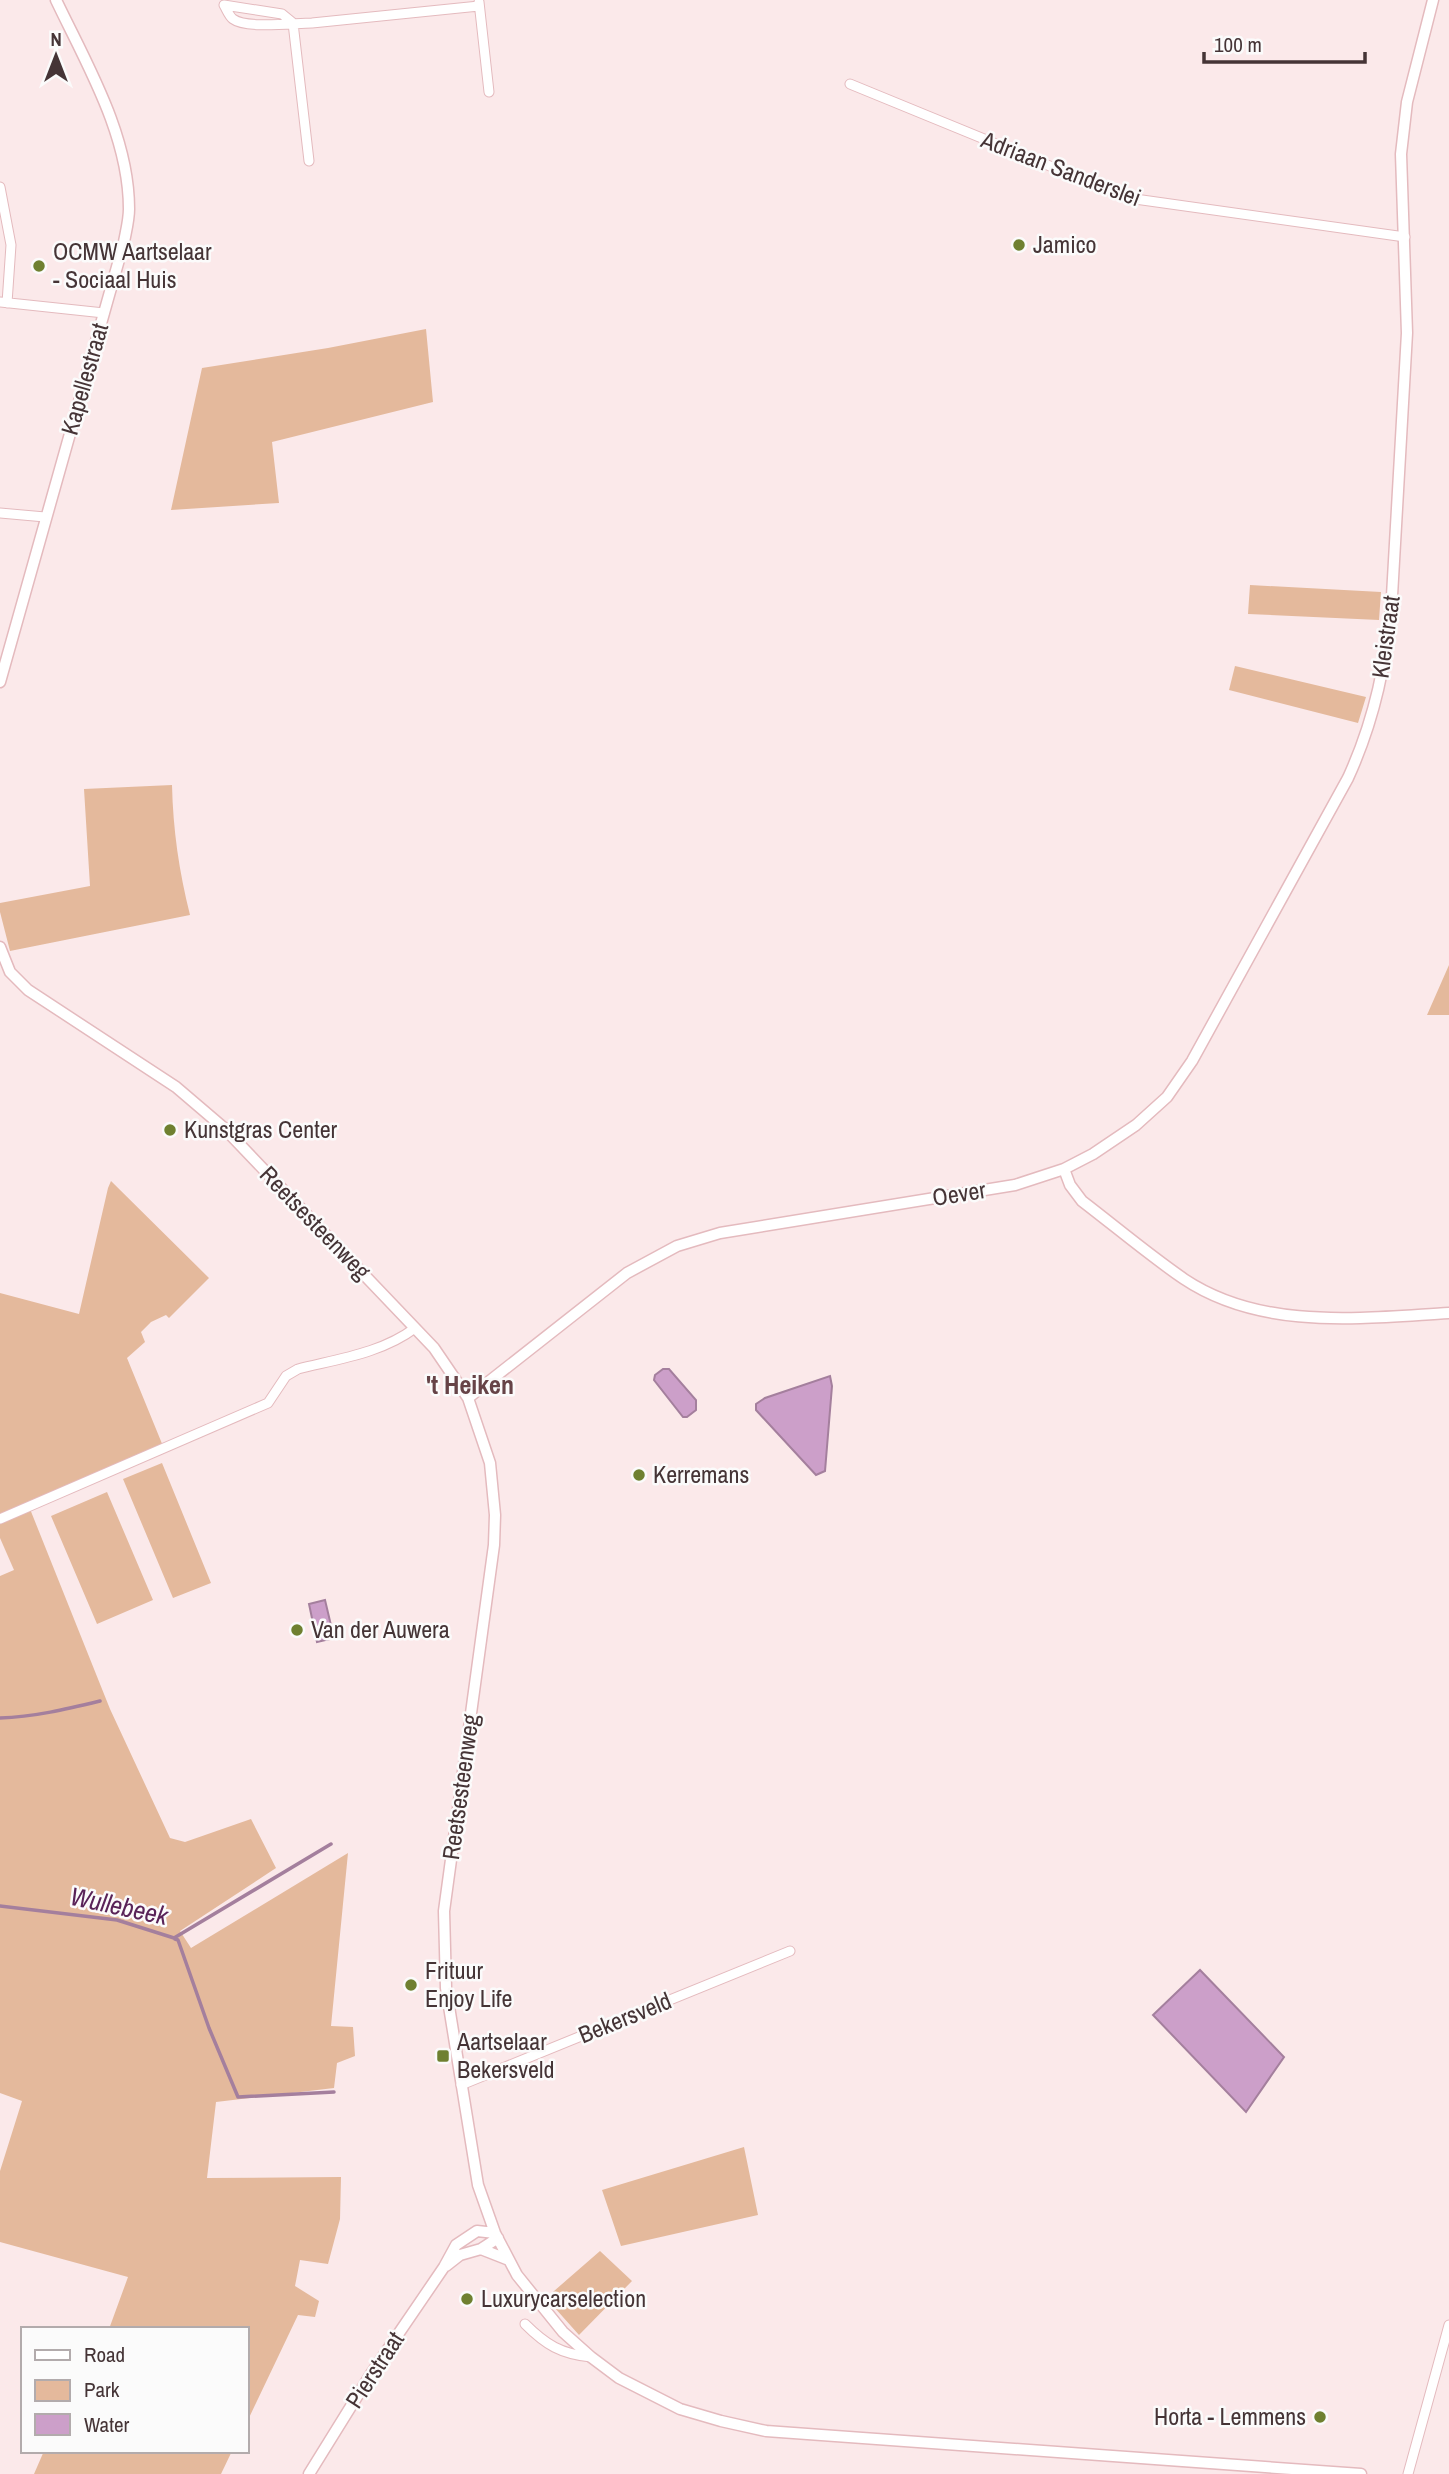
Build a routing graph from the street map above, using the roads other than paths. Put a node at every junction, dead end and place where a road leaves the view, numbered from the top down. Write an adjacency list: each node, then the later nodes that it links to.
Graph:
1 (56, 0): 12 (street, Kapellestraat)
2 (1433, 0): 10 (street, Kleistraat)
3 (223, 3): 5 (street); 5 (street)
4 (479, 3): 5 (street); 7 (street)
5 (293, 23): 8 (street)
6 (850, 85): 10 (street, Adriaan Sanderslei)
7 (489, 92)
8 (309, 161)
9 (0, 187): 11 (street)
10 (1405, 237): 18 (street, Kleistraat)
11 (4, 303): 12 (street)
12 (104, 313): 14 (street, Kapellestraat)
13 (0, 513): 14 (street)
14 (45, 517): 15 (street, Kapellestraat)
15 (0, 682)
16 (0, 947): 17 (street)
17 (5, 972): 20 (street, Reetsesteenweg)
18 (1064, 1169): 19 (street); 21 (street, Oever)
19 (1449, 1313)
20 (415, 1328): 21 (street, Reetsesteenweg); 22 (street)
21 (468, 1398): 24 (street, Reetsesteenweg)
22 (0, 1519)
23 (790, 1951): 24 (street, Bekersveld)
24 (461, 2085): 25 (street, Reetsesteenweg)
25 (485, 2205): 26 (street); 27 (street, Reetsesteenweg)
26 (477, 2231): 27 (street); 30 (street, Pierstraat)
27 (496, 2235): 28 (street, Pierstraat); 29 (street, Reetsesteenweg)
28 (481, 2249): 29 (street); 30 (street, Pierstraat)
29 (509, 2260): 33 (street, Reetsesteenweg)
30 (444, 2267): 34 (street, Pierstraat)
31 (524, 2324): 33 (street)
32 (1449, 2325): 36 (street)
33 (591, 2357): 35 (street, Reetsesteenweg)
34 (309, 2474)
35 (1361, 2474)
36 (1408, 2474)

